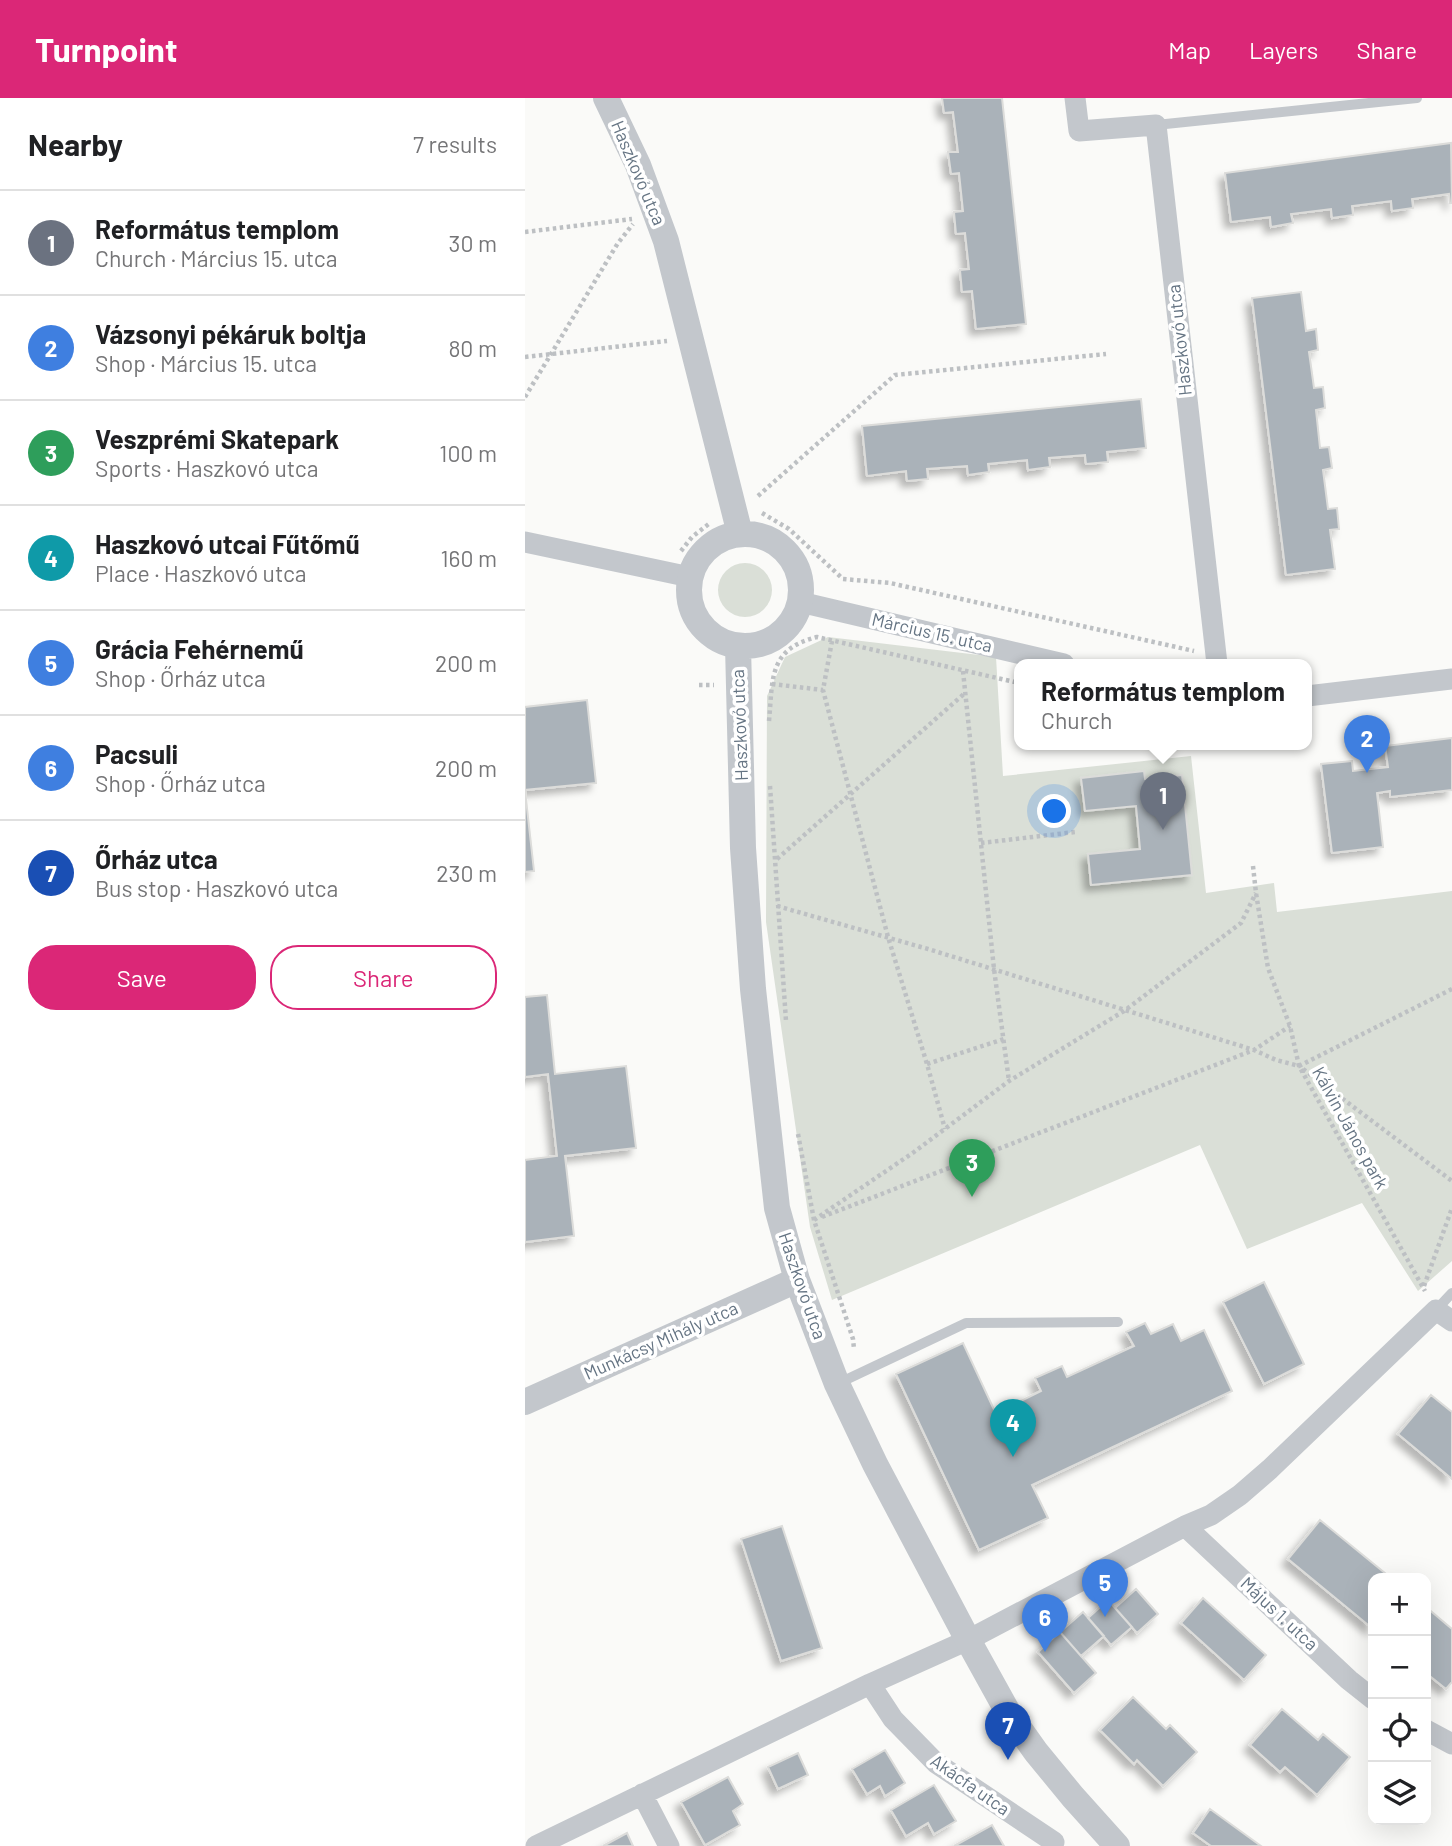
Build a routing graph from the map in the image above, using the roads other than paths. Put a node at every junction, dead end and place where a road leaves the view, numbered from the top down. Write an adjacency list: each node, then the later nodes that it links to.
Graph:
1 (606, 98): 5 (street, Haszkovó utca)
2 (1075, 98): 4 (street)
3 (1417, 98): 4 (lane)
4 (1156, 125): 11 (street, Haszkovó utca)
5 (740, 534): 7 (street); 8 (street)
6 (525, 542): 7 (street)
7 (690, 578): 9 (street, Haszkovó utca)
8 (800, 602): 9 (street, Haszkovó utca); 10 (street, Március 15. utca)
9 (738, 646): 14 (street, Haszkovó utca)
10 (1043, 659)
11 (1216, 659)
12 (1452, 679): 13 (street)
13 (1312, 695)
14 (797, 1280): 18 (street, Haszkovó utca); 19 (street, Munkácsy Mihály utca)
15 (1452, 1293): 16 (lane)
16 (1444, 1316): 20 (street)
17 (1118, 1322): 18 (lane)
18 (847, 1379): 21 (street, Haszkovó utca)
19 (525, 1402)
20 (1185, 1526): 21 (street); 23 (street, Május 1. utca)
21 (968, 1640): 22 (street); 30 (street, Haszkovó utca)
22 (870, 1684): 26 (street); 27 (street, Akácfa utca)
23 (1368, 1695)
24 (1431, 1733): 25 (street)
25 (1452, 1744)
26 (642, 1794): 28 (street); 29 (street)
27 (1054, 1842)
28 (536, 1846)
29 (669, 1846)
30 (1117, 1846)

